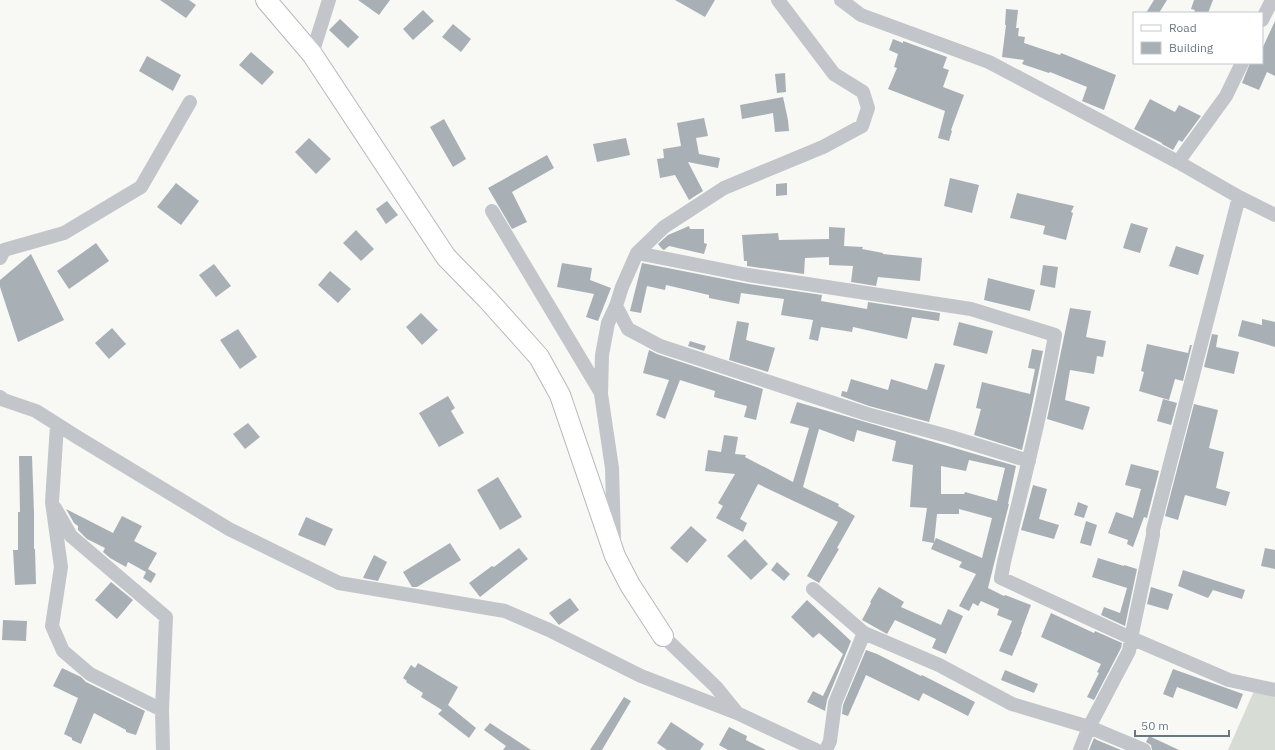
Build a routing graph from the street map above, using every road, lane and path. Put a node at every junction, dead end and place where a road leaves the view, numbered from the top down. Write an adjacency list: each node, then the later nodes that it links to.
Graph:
1 (266, 0): 7 (street)
2 (329, 0): 7 (street)
3 (778, 0): 14 (street)
4 (841, 0): 10 (street)
5 (1272, 0): 6 (street)
6 (1263, 18)
7 (312, 54): 22 (street)
8 (1242, 64): 10 (street)
9 (190, 102): 15 (street)
10 (1178, 162): 11 (street)
11 (1239, 197): 13 (street); 26 (street)
12 (492, 211): 17 (street)
13 (1275, 215)
14 (637, 253): 16 (street); 20 (street)
15 (0, 258)
16 (616, 306): 17 (street); 20 (street)
17 (601, 394): 22 (street)
18 (0, 397): 19 (street)
19 (57, 425): 21 (street); 29 (street)
20 (1029, 461): 26 (street)
21 (52, 502): 28 (street); 28 (street)
22 (615, 556): 25 (street)
23 (813, 589): 24 (street)
24 (864, 633): 30 (street); 33 (street)
25 (662, 636): 29 (street)
26 (1130, 638): 27 (street); 30 (street)
27 (1275, 690)
28 (162, 710): 31 (street)
29 (737, 713): 32 (street)
30 (1089, 728): 34 (street); 35 (street)
31 (162, 750)
32 (816, 750)
33 (826, 750)
34 (1080, 750)
35 (1144, 750)

